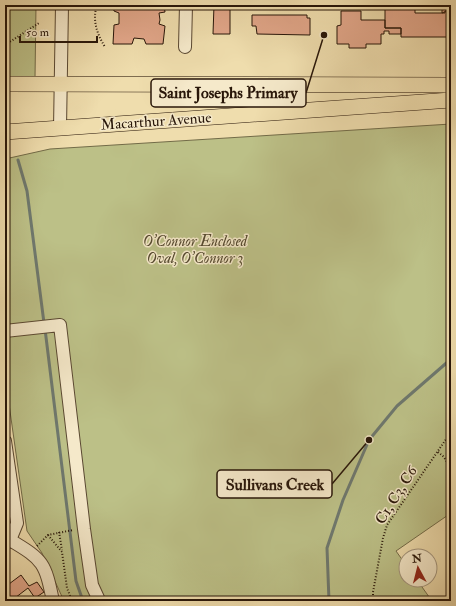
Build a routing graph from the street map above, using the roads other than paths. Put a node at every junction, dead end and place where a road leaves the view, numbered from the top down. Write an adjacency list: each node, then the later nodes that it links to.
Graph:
1 (62, 5): 5 (street)
2 (186, 5): 3 (street)
3 (185, 47)
4 (5, 84): 5 (main road)
5 (61, 85): 6 (main road); 8 (street)
6 (451, 85)
7 (451, 100): 8 (main road, Macarthur Avenue)
8 (60, 128): 9 (main road, Macarthur Avenue)
9 (5, 132)
10 (5, 331): 13 (street)
11 (5, 441): 12 (street)
12 (7, 542): 14 (street)
13 (98, 598)
14 (52, 601)

